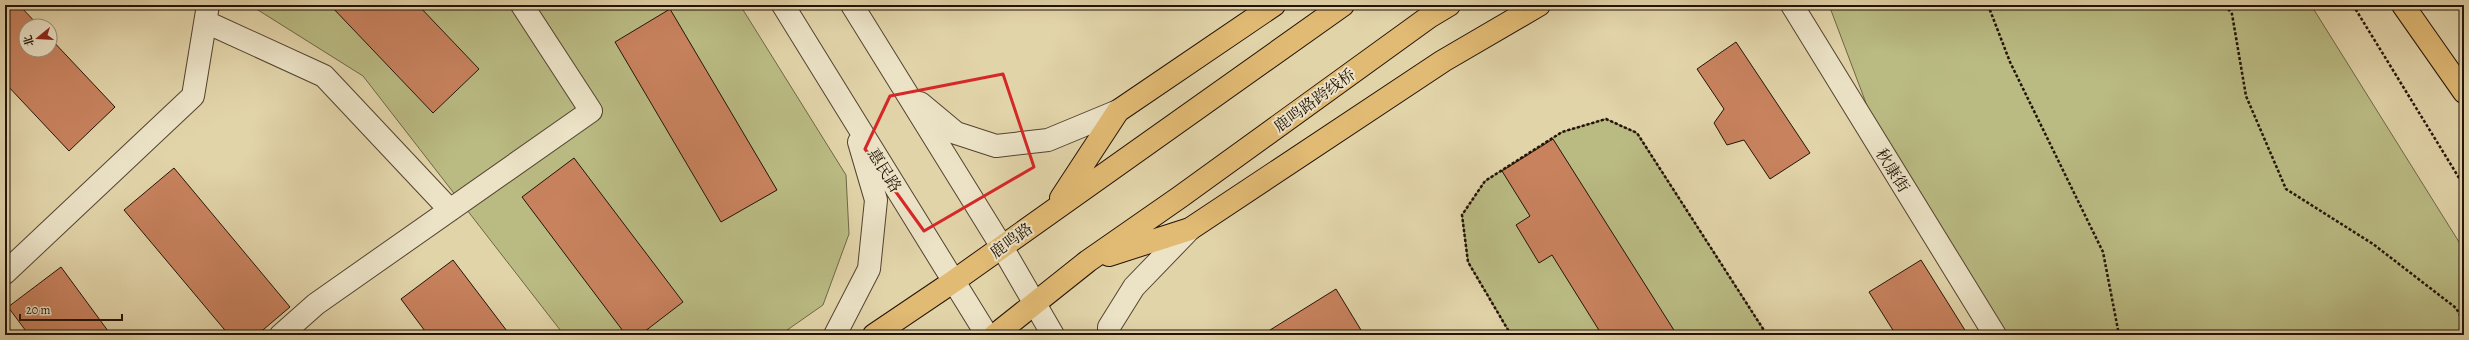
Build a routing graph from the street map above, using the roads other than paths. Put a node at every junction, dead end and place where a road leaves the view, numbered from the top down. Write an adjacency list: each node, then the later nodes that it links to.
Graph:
1 (522, 5): 16 (street)
2 (783, 5): 14 (street, 惠民路)
3 (852, 5): 11 (street)
4 (1274, 5): 13 (main road)
5 (1343, 5): 15 (main road, 鹿鸣路)
6 (1449, 5): 19 (main road, 鹿鸣路跨线桥)
7 (1539, 5): 17 (main road)
8 (1792, 5): 30 (street, 秋康街)
9 (2403, 5): 12 (main road)
10 (207, 14): 16 (street); 20 (street)
11 (905, 90): 13 (street); 18 (street)
12 (2464, 92)
13 (1118, 111): 15 (main road)
14 (850, 112): 21 (street, 惠民路); 24 (street)
15 (1054, 208): 18 (main road, 鹿鸣路)
16 (450, 210): 23 (street)
17 (1190, 229): 19 (main road); 29 (street)
18 (1002, 247): 21 (main road, 鹿鸣路); 22 (street)
19 (1088, 261): 22 (main road)
20 (5, 273)
21 (954, 281): 25 (main road, 鹿鸣路); 26 (street, 惠民路)
22 (1034, 304): 27 (main road); 28 (street)
23 (282, 335)
24 (835, 335)
25 (874, 335)
26 (987, 335)
27 (995, 335)
28 (1053, 335)
29 (1109, 335)
30 (1995, 335)

